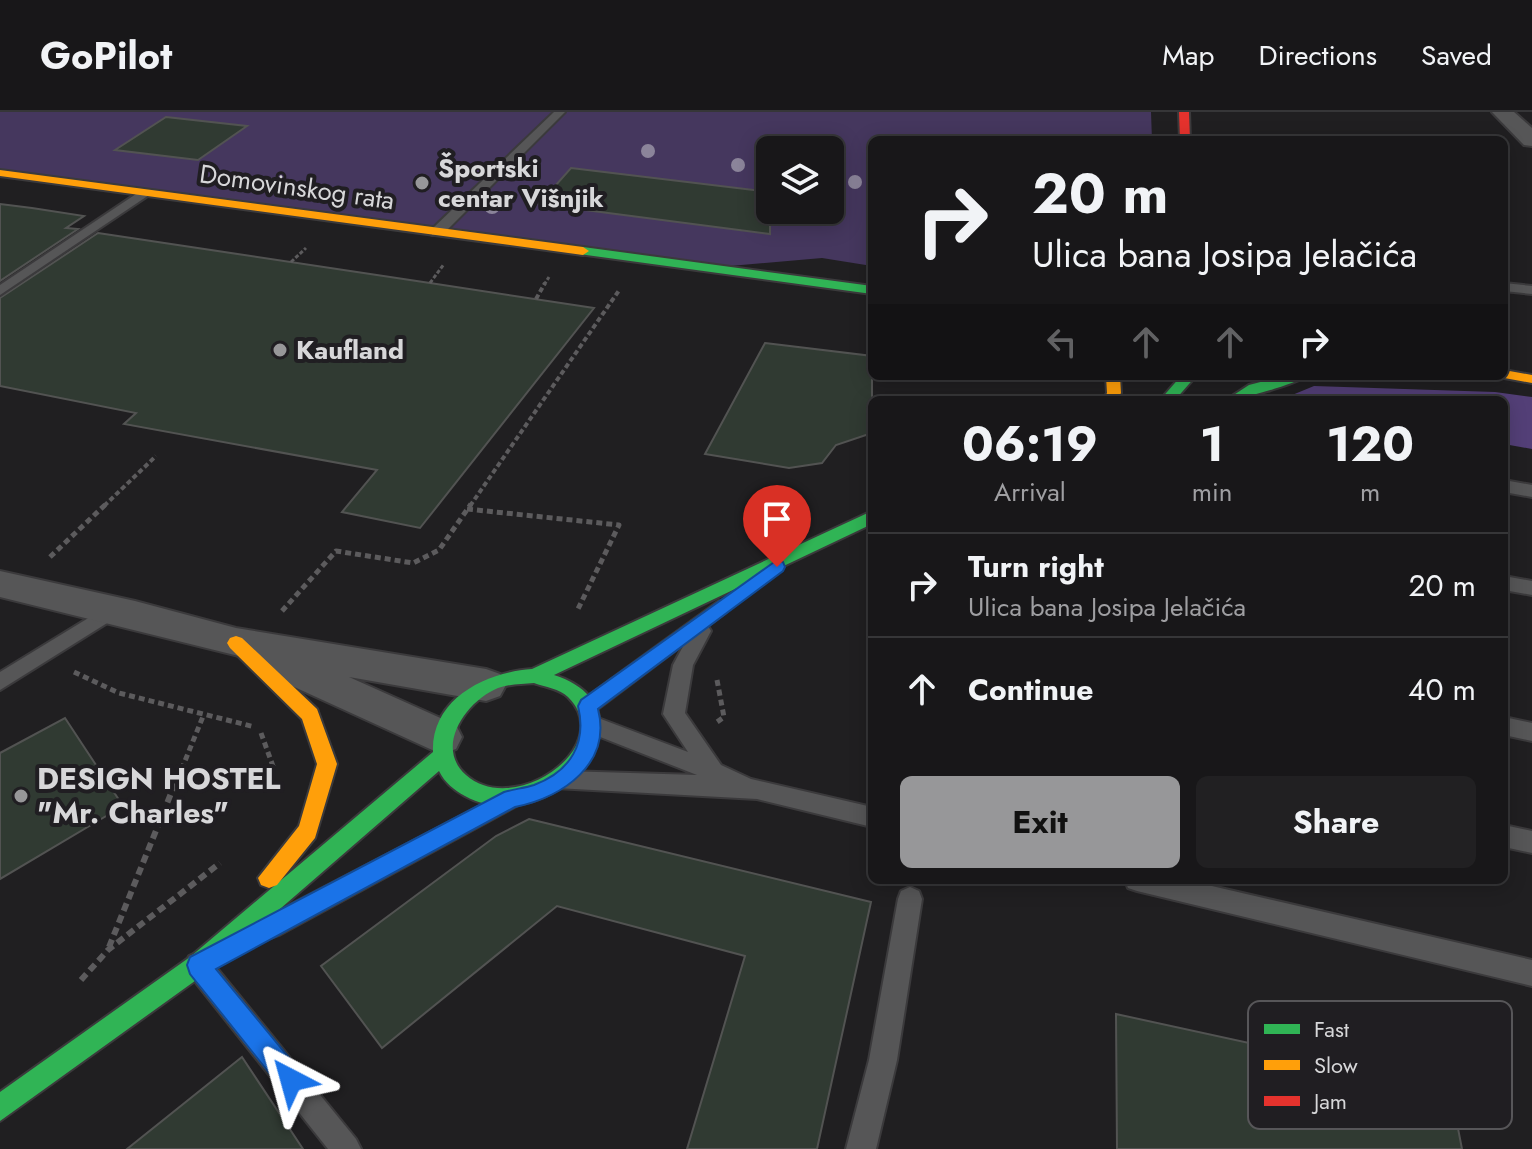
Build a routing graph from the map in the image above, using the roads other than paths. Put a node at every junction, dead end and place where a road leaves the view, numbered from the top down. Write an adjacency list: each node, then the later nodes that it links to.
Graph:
1 (560, 112): 8 (lane)
2 (1184, 112): 4 (street)
3 (1502, 112): 5 (street)
4 (1185, 136)
5 (1532, 140)
6 (0, 173): 7 (street, Domovinskog rata)
7 (146, 193): 8 (street, Domovinskog rata); 12 (lane)
8 (437, 232): 10 (street, Domovinskog rata)
9 (1508, 287): 11 (lane)
10 (868, 289)
11 (1532, 290)
12 (0, 291)
13 (1508, 375): 14 (street)
14 (1532, 379)
15 (1185, 380): 17 (street)
16 (1284, 380): 18 (street)
17 (1171, 396)
18 (1240, 396)
19 (1508, 487): 20 (lane)
20 (1532, 491)
21 (868, 519): 22 (street)
22 (799, 550): 27 (street); 29 (street)
23 (1508, 584): 25 (lane)
24 (9, 586): 26 (street)
25 (1532, 588)
26 (113, 610): 28 (street); 30 (lane)
27 (711, 615): 32 (street); 36 (lane)
28 (236, 643): 31 (street); 35 (street); 45 (street)
29 (534, 676): 31 (street); 32 (street)
30 (0, 682)
31 (486, 685): 35 (street)
32 (590, 716): 36 (lane); 37 (street)
33 (1508, 727): 34 (lane)
34 (1532, 732)
35 (441, 747): 39 (street); 45 (street)
36 (712, 769): 38 (lane)
37 (560, 781): 38 (lane); 39 (street)
38 (757, 789): 40 (lane)
39 (511, 799): 45 (street)
40 (868, 816)
41 (1508, 837): 42 (lane)
42 (1532, 842)
43 (1154, 884): 46 (lane)
44 (910, 899): 49 (lane)
45 (198, 965): 47 (street); 48 (lane)
46 (1532, 973)
47 (0, 1108)
48 (346, 1149)
49 (861, 1149)

